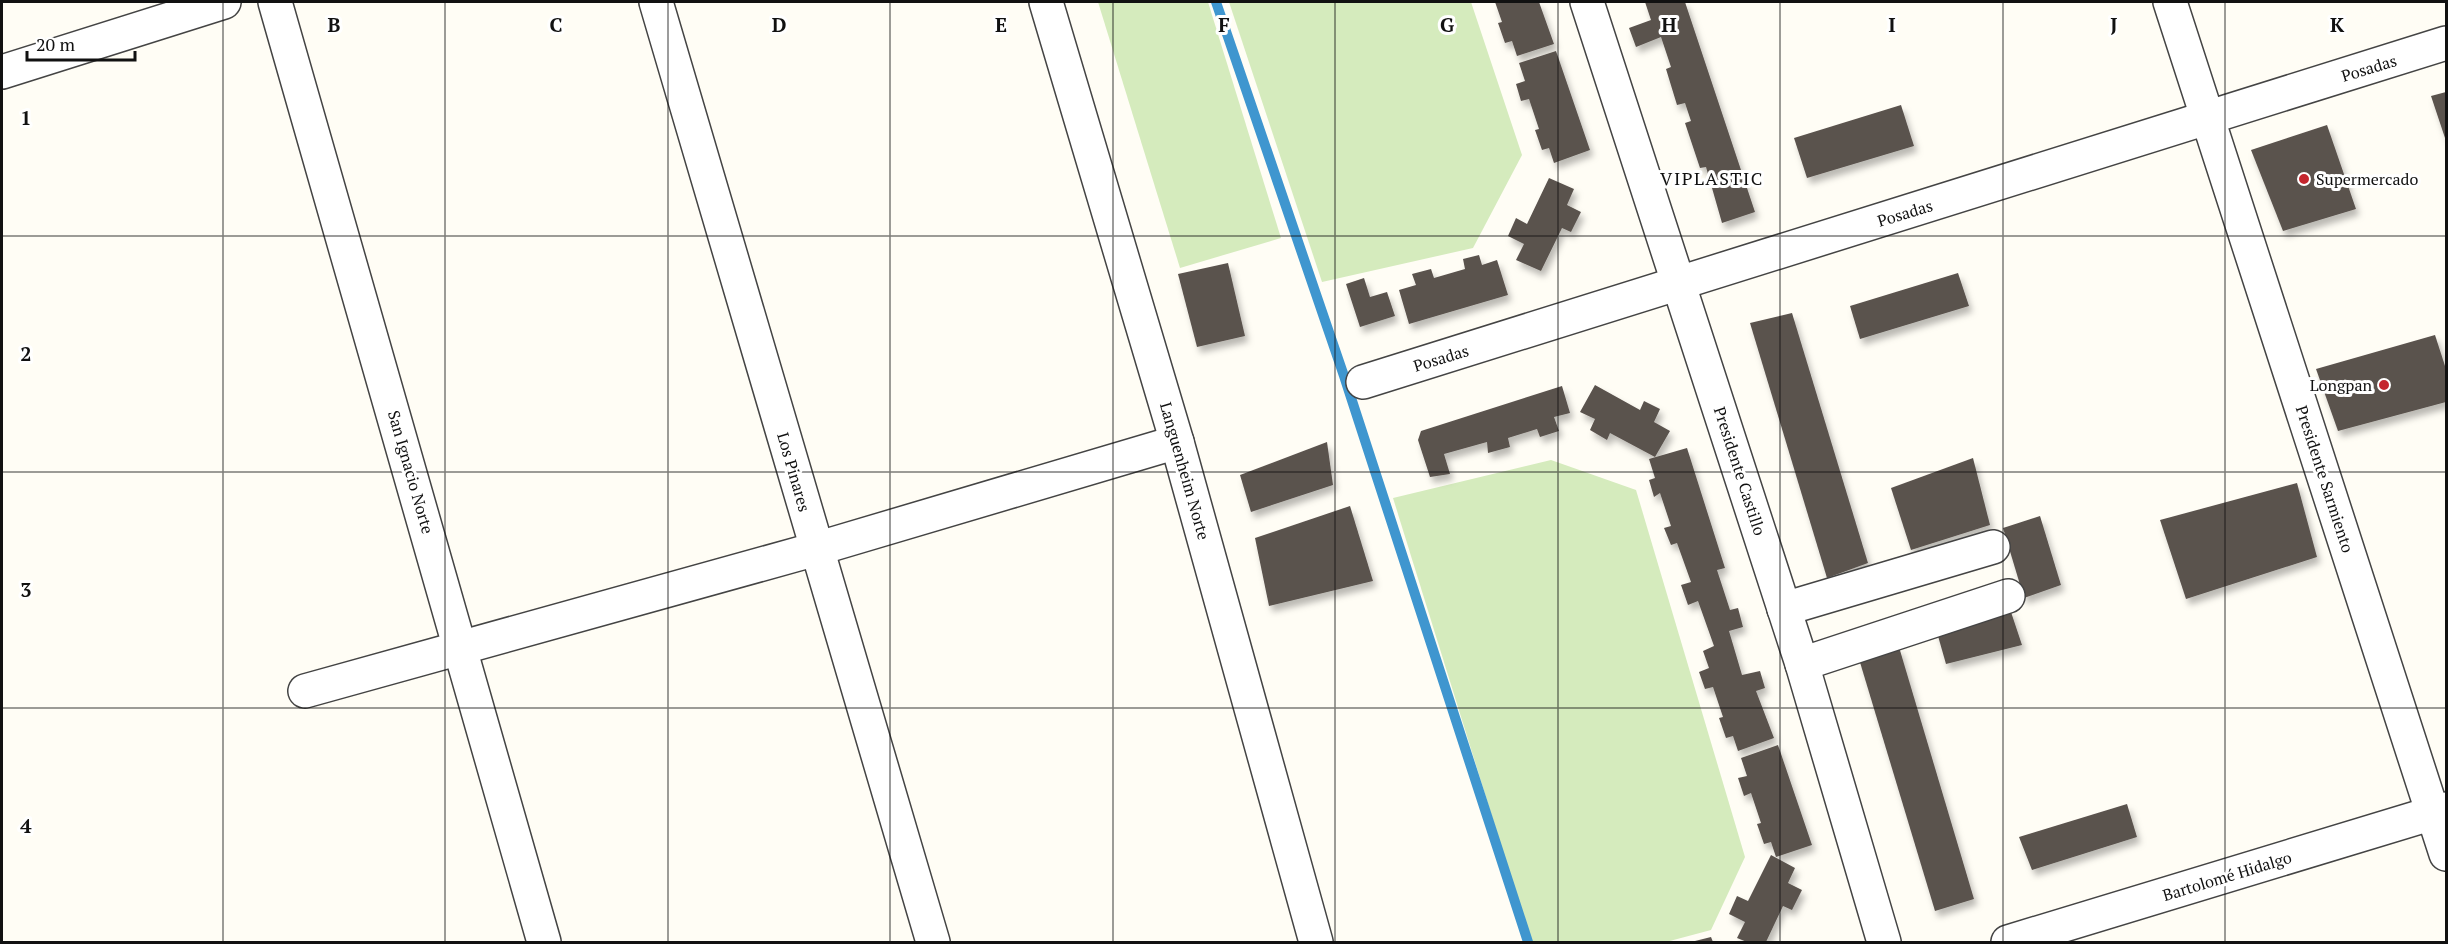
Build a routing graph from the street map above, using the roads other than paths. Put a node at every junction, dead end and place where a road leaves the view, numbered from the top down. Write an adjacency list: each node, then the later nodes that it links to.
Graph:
1 (224, 2): 7 (street)
2 (275, 2): 18 (street, San Ignacio Norte)
3 (657, 2): 15 (street, Los Pinares)
4 (1046, 2): 13 (street, Languenheim Norte)
5 (1587, 2): 11 (street, Presidente Castillo)
6 (2170, 2): 10 (street, Presidente Sarmiento)
7 (184, 8): 9 (street)
8 (2446, 43): 10 (street, Posadas)
9 (2, 72)
10 (2207, 118): 11 (street, Posadas); 21 (street, Presidente Sarmiento)
11 (1679, 284): 12 (street, Posadas); 17 (street, Presidente Castillo)
12 (1363, 382)
13 (1177, 442): 15 (street); 25 (street, Languenheim Norte)
14 (1993, 547): 17 (street)
15 (816, 549): 18 (street); 24 (street, Los Pinares)
16 (2008, 596): 19 (street)
17 (1784, 609): 19 (street, Presidente Castillo)
18 (461, 648): 20 (street); 23 (street, San Ignacio Norte)
19 (1802, 664): 26 (street, Presidente Castillo)
20 (305, 691)
21 (2440, 811): 22 (street, Presidente Sarmiento); 27 (street, Bartolomé Hidalgo)
22 (2446, 854)
23 (544, 942)
24 (933, 942)
25 (1316, 942)
26 (1884, 942)
27 (2008, 942)

